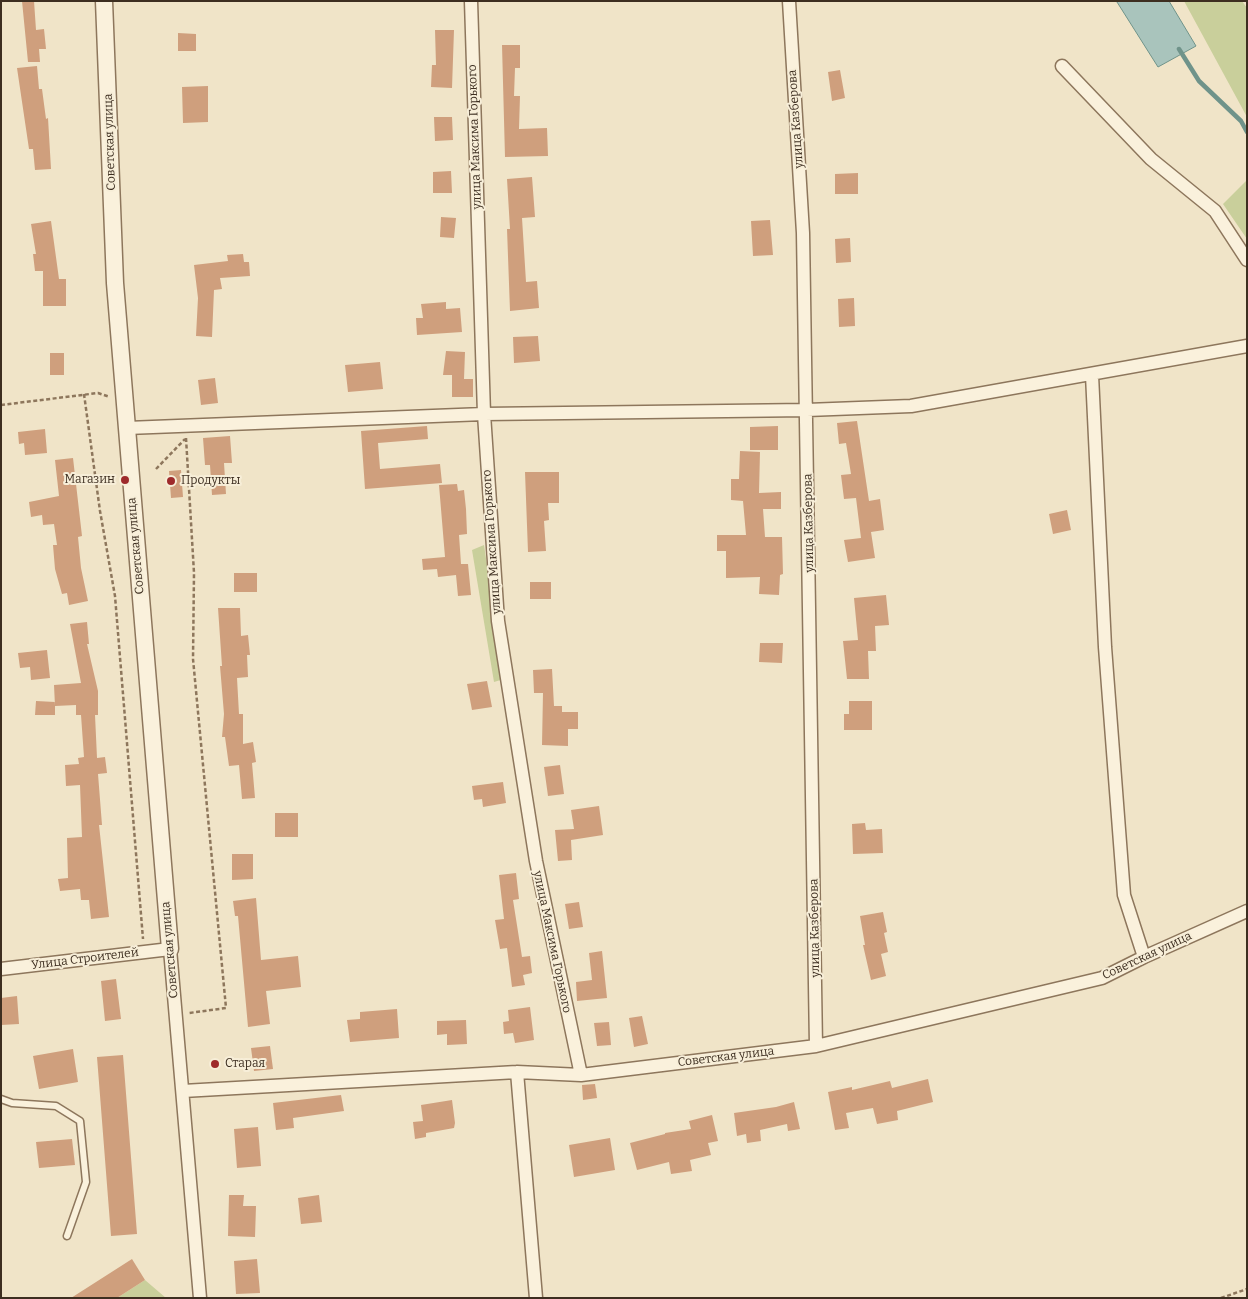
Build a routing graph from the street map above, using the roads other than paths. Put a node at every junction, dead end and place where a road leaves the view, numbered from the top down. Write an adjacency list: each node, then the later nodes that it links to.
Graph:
1 (104, 1): 10 (street, Советская улица)
2 (470, 1): 9 (street, улица Максима Горького)
3 (789, 1): 8 (street, улица Казберова)
4 (1062, 66): 5 (street)
5 (1247, 260)
6 (1247, 346): 7 (street)
7 (1092, 375): 8 (street); 13 (street)
8 (807, 410): 9 (street); 15 (street, улица Казберова)
9 (484, 414): 10 (street); 17 (street, улица Максима Горького)
10 (127, 428): 12 (street, Советская улица)
11 (1247, 911): 13 (street, Советская улица)
12 (170, 949): 14 (street, Улица Строителей); 18 (street, Советская улица)
13 (1144, 957): 15 (street, Советская улица)
14 (1, 969)
15 (816, 1046): 17 (street, Советская улица)
16 (517, 1072): 17 (street, Советская улица); 18 (street, Советская улица); 22 (street)
17 (581, 1075)
18 (183, 1091): 21 (street, Советская улица)
19 (1, 1099): 20 (lane)
20 (67, 1236)
21 (200, 1298)
22 (536, 1298)

